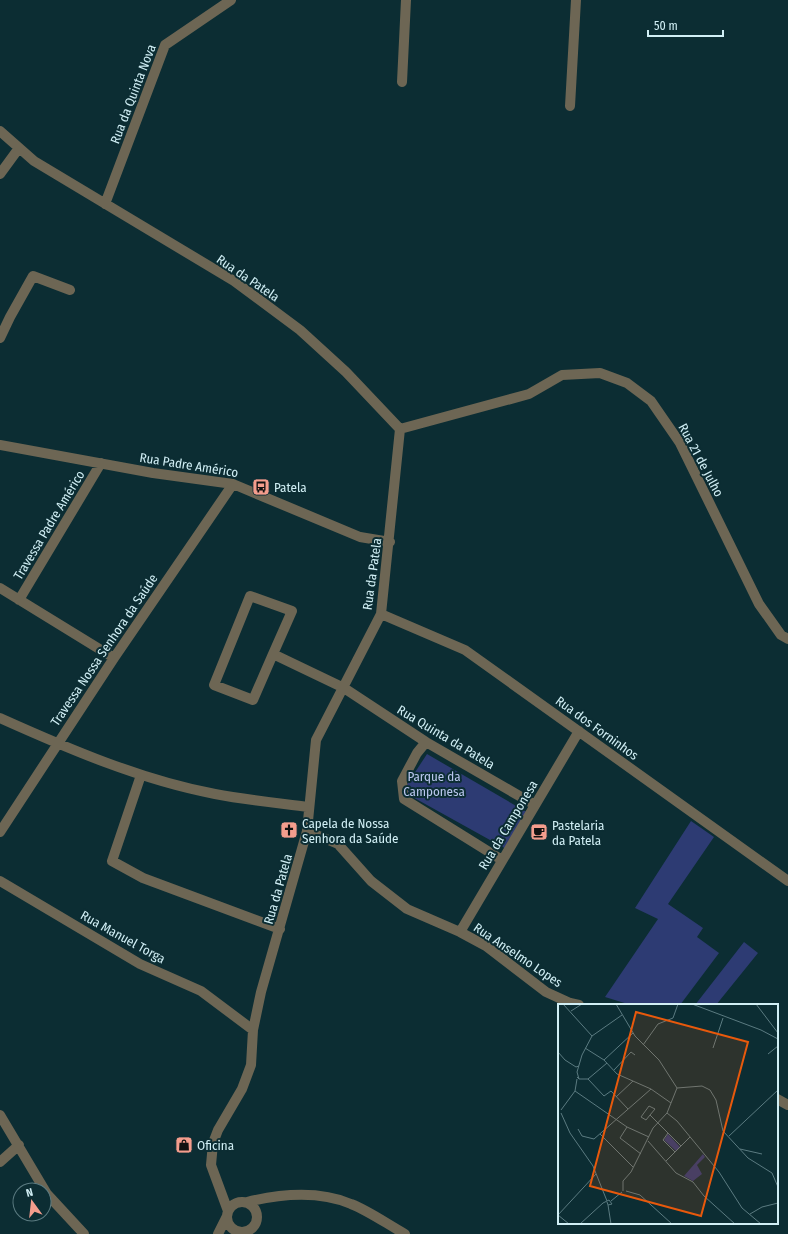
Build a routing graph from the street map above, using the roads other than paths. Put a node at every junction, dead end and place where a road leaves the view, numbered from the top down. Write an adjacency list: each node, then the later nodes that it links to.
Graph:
1 (230, 0): 9 (street, Rua da Quinta Nova)
2 (406, 0): 4 (street)
3 (576, 0): 5 (street)
4 (402, 82)
5 (570, 106)
6 (0, 131): 7 (street, Rua da Patela)
7 (19, 148): 8 (street); 9 (street, Rua da Patela)
8 (0, 174)
9 (105, 204): 12 (street, Rua da Patela)
10 (70, 290): 11 (street)
11 (0, 338)
12 (400, 429): 16 (street, Rua da Patela); 20 (street, Rua 21 de Julho)
13 (0, 445): 14 (street, Rua Padre Américo)
14 (101, 463): 15 (street, Rua Padre Américo); 18 (street, Travessa Padre Américo)
15 (233, 484): 16 (street, Rua Padre Américo); 22 (street, Travessa Nossa Senhora da Saúde)
16 (390, 542): 19 (street, Rua da Patela)
17 (0, 588): 18 (street)
18 (19, 600): 22 (street)
19 (381, 614): 23 (street, Rua da Patela); 25 (street, Rua dos Forninhos)
20 (788, 639)
21 (273, 654): 21 (street); 23 (street, Rua Quinta da Patela)
22 (114, 658): 27 (street, Travessa Nossa Senhora da Saúde)
23 (344, 688): 26 (street, Rua Quinta da Patela); 30 (street, Rua da Patela)
24 (0, 718): 27 (street)
25 (578, 731): 29 (street, Rua da Camponesa); 35 (street, Rua dos Forninhos)
26 (426, 742): 29 (street, Rua Quinta da Patela); 33 (street)
27 (57, 744): 28 (street); 32 (street, Travessa Nossa Senhora da Saúde)
28 (141, 775): 30 (street); 36 (street)
29 (535, 805): 33 (street, Rua da Camponesa)
30 (309, 807): 31 (street, Rua da Patela)
31 (308, 831): 36 (street, Rua da Patela); 37 (street, Rua Anselmo Lopes)
32 (0, 832)
33 (502, 860): 37 (street, Rua da Camponesa)
34 (0, 881): 39 (street, Rua Manuel Torga)
35 (788, 881)
36 (280, 929): 39 (street, Rua da Patela)
37 (460, 932): 38 (street, Rua Anselmo Lopes)
38 (570, 1004)
39 (252, 1030): 45 (street, Rua da Patela)
40 (778, 1100): 41 (street)
41 (788, 1105)
42 (0, 1114): 43 (street)
43 (19, 1145): 44 (street); 51 (street)
44 (0, 1162)
45 (220, 1190): 47 (street); 48 (street, Rua da Patela)
46 (272, 1196): 47 (street); 49 (street); 53 (street)
47 (243, 1202): 48 (street); 49 (street)
48 (227, 1213): 50 (street); 52 (street)
49 (258, 1214): 50 (street)
50 (234, 1232)
51 (84, 1234)
52 (218, 1234)
53 (405, 1234)

